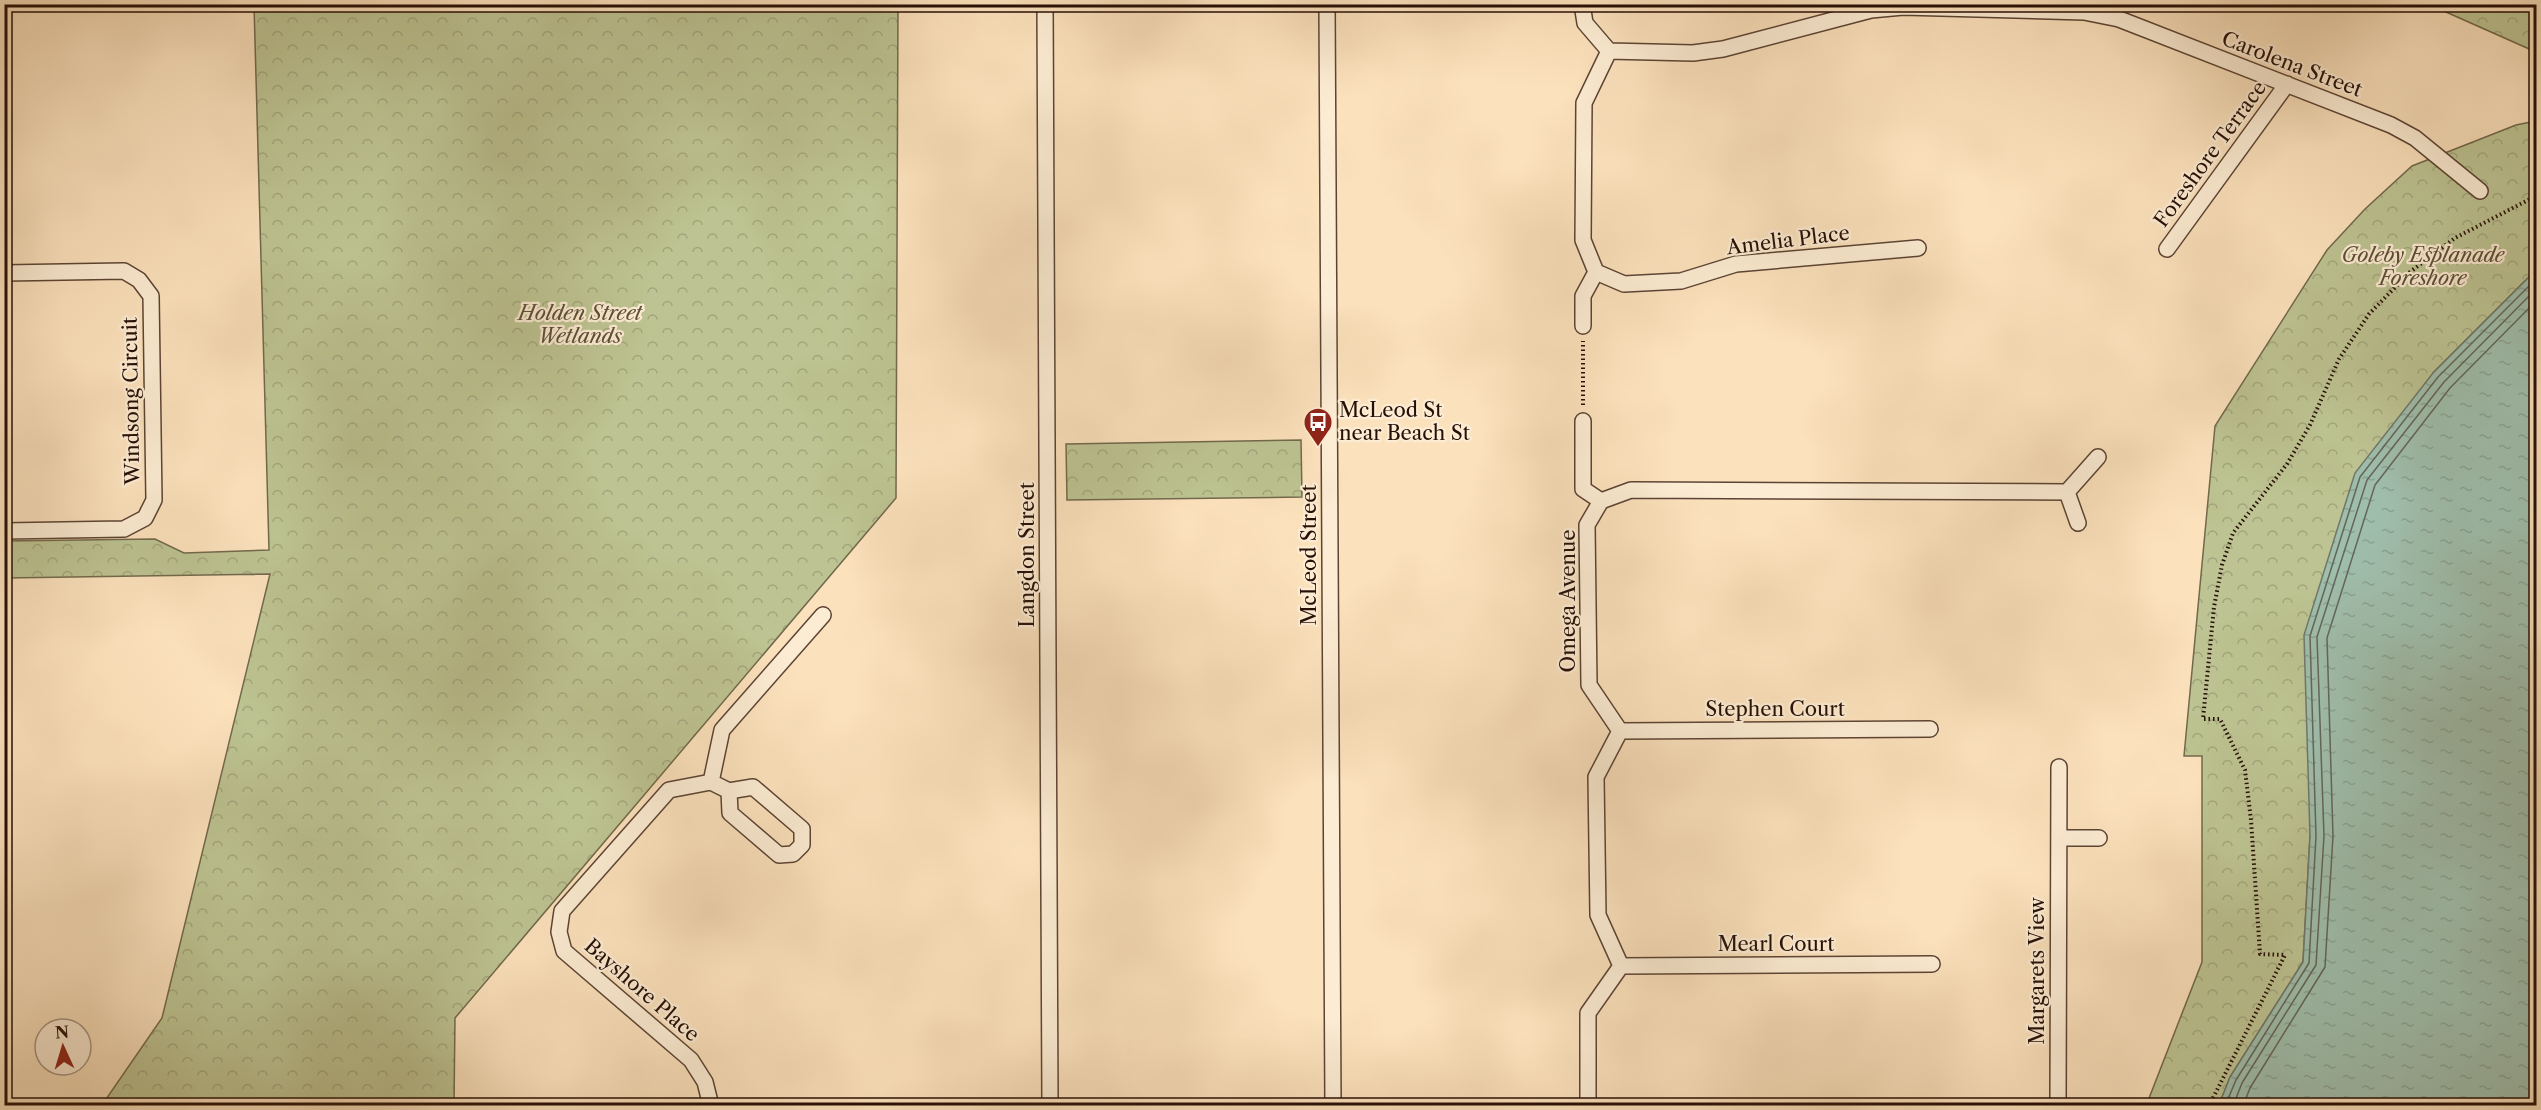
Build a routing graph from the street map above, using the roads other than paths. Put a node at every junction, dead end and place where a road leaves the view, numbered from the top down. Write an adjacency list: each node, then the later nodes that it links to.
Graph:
1 (1045, 4): 29 (street, Langdon Street)
2 (1327, 4): 30 (street, McLeod Street)
3 (1582, 4): 4 (street)
4 (1609, 51): 5 (street, Carolena Street); 9 (street)
5 (2287, 84): 6 (street, Carolena Street); 8 (street, Foreshore Terrace)
6 (2480, 191)
7 (1918, 248): 9 (street, Amelia Place)
8 (2167, 249)
9 (1596, 272): 11 (street)
10 (4, 273): 17 (street, Windsong Circuit)
11 (1583, 326)
12 (1583, 421): 15 (street)
13 (2098, 457): 14 (street)
14 (2067, 492): 15 (street); 16 (street)
15 (1601, 501): 20 (street, Omega Avenue)
16 (2078, 523)
17 (4, 531)
18 (823, 615): 22 (street)
19 (1930, 729): 20 (street, Stephen Court)
20 (1620, 731): 27 (street)
21 (2059, 767): 24 (street, Margarets View)
22 (711, 782): 23 (street); 28 (street, Bayshore Place)
23 (729, 791): 23 (street)
24 (2059, 838): 25 (street); 32 (street, Margarets View)
25 (2099, 838)
26 (1932, 964): 27 (street, Mearl Court)
27 (1621, 966): 31 (street)
28 (711, 1106)
29 (1050, 1106)
30 (1333, 1106)
31 (1588, 1106)
32 (2058, 1106)

